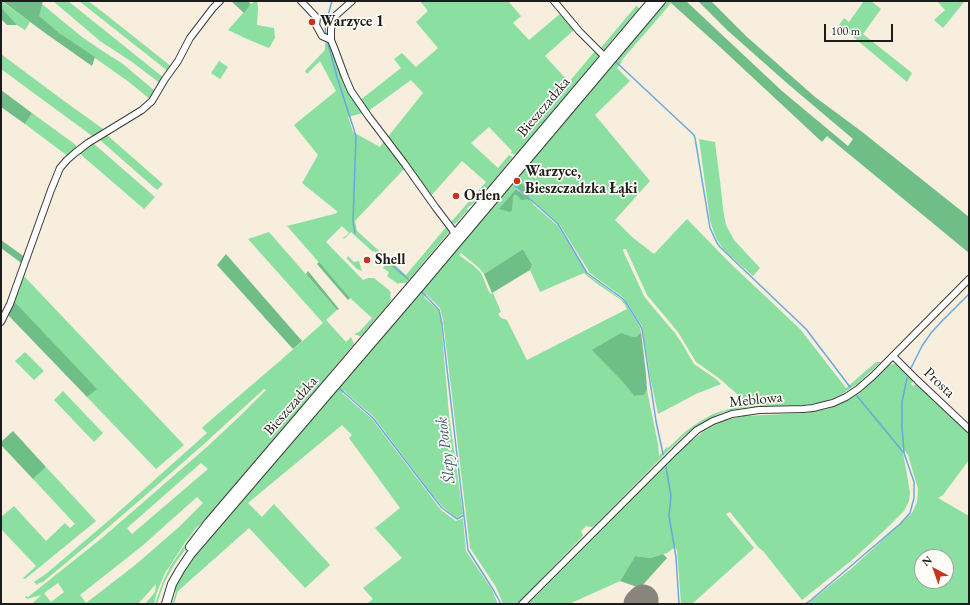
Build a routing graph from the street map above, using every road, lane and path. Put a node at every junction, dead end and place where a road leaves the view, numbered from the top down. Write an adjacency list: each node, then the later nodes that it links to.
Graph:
1 (220, 1): 13 (street)
2 (301, 1): 7 (street)
3 (352, 1): 7 (street)
4 (554, 1): 8 (street)
5 (652, 1): 8 (main road, Bieszczadzka)
6 (661, 1): 9 (main road, Bieszczadzka)
7 (328, 39): 10 (street)
8 (605, 57): 10 (main road, Bieszczadzka)
9 (469, 228): 10 (street, Bieszczadzka); 11 (main road, Bieszczadzka)
10 (455, 232): 11 (street); 16 (main road, Bieszczadzka)
11 (453, 247): 17 (main road, Bieszczadzka)
12 (969, 279): 14 (street, Meblowa)
13 (1, 322)
14 (893, 356): 15 (street, Prosta); 18 (street, Meblowa)
15 (969, 428)
16 (161, 604)
17 (166, 604)
18 (522, 604)

